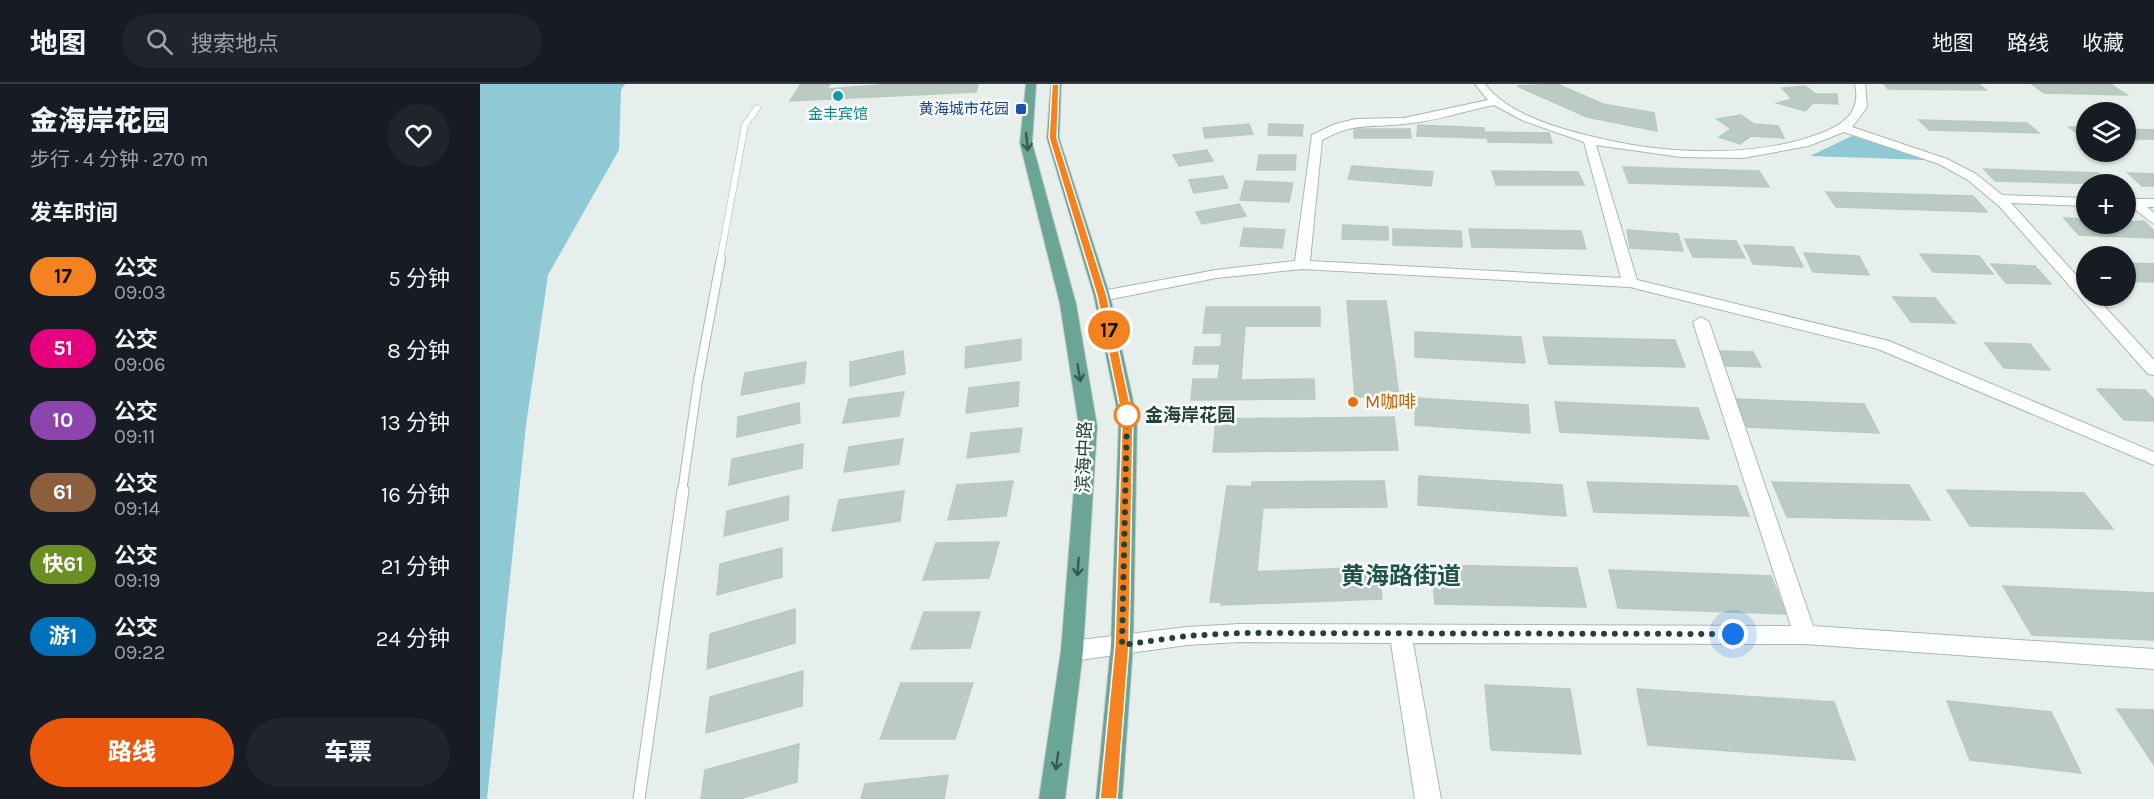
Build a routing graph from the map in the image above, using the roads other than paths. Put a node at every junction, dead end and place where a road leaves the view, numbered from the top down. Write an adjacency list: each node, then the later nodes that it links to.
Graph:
1 (1031, 84): 26 (main road, 滨海中路, one-way to 26)
2 (1056, 84): 18 (main road)
3 (1480, 84): 5 (street)
4 (1860, 84): 7 (street)
5 (1497, 101): 8 (street); 15 (street)
6 (757, 108): 28 (lane)
7 (1844, 128): 8 (street); 9 (street)
8 (1589, 140): 16 (street)
9 (2000, 199): 10 (street); 17 (street)
10 (2076, 202)
11 (2136, 203): 12 (street)
12 (2154, 203)
13 (2136, 207): 14 (street)
14 (2154, 220)
15 (1302, 265): 16 (street); 18 (street)
16 (1630, 283): 22 (street)
17 (2076, 283)
18 (1102, 296): 25 (main road)
19 (2097, 306): 21 (street)
20 (1701, 322): 24 (street)
21 (2154, 370)
22 (2154, 459)
23 (1400, 633): 24 (street); 25 (street); 31 (street)
24 (1805, 635): 27 (street)
25 (1122, 645): 26 (street); 30 (main road)
26 (1072, 651): 29 (main road, 滨海中路, one-way to 29)
27 (2154, 659)
28 (639, 799)
29 (1052, 799)
30 (1108, 799)
31 (1428, 799)

